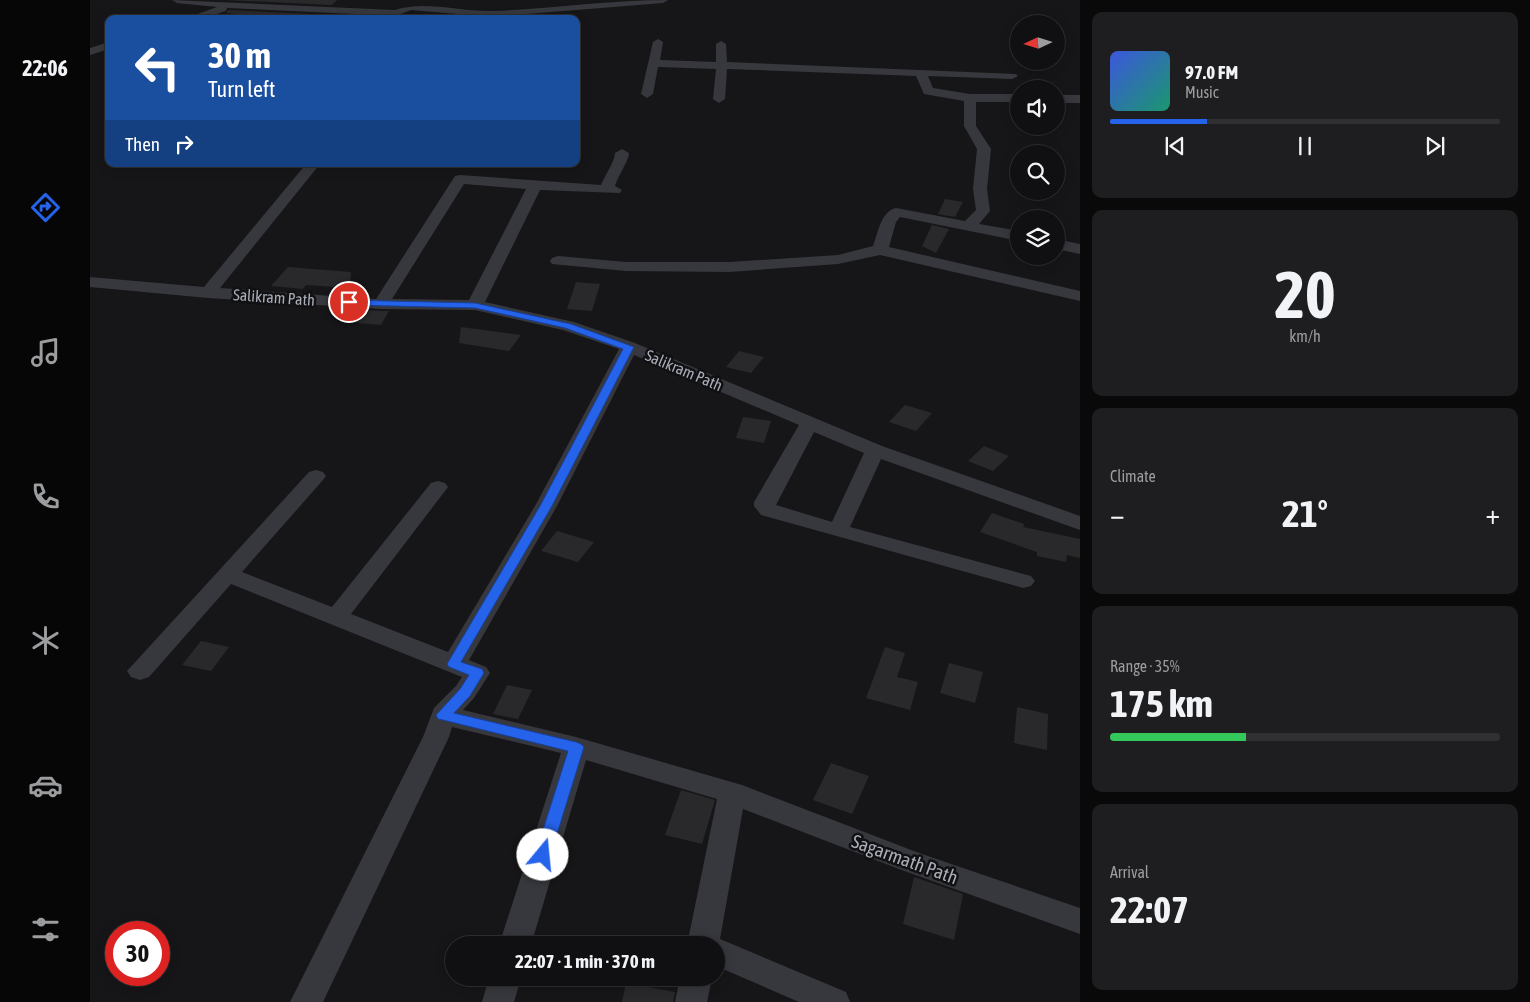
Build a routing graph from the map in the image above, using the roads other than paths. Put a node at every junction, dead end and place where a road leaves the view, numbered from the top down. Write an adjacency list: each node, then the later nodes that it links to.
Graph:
1 (177, 0): 4 (street)
2 (302, 0): 5 (street)
3 (664, 0): 6 (street)
4 (232, 6): 5 (street); 7 (street)
5 (290, 8): 6 (street)
6 (379, 11): 8 (street)
7 (202, 15)
8 (368, 15)
9 (658, 42): 13 (street)
10 (722, 44): 14 (street)
11 (105, 46): 12 (street)
12 (90, 52)
13 (653, 64): 14 (street); 17 (street)
14 (722, 66): 15 (street); 21 (street)
15 (920, 72): 16 (street); 18 (street)
16 (1012, 76)
17 (647, 94)
18 (970, 98): 19 (street); 28 (street)
19 (1010, 98)
20 (1065, 98): 22 (street)
21 (719, 99)
22 (1080, 99)
23 (622, 153): 27 (street)
24 (311, 167): 35 (street)
25 (470, 167): 26 (street)
26 (460, 179): 27 (street); 37 (street)
27 (535, 185): 38 (street)
28 (969, 225): 29 (street); 32 (street)
29 (1010, 234)
30 (1065, 246): 31 (street)
31 (1080, 249)
32 (880, 250): 33 (street); 36 (street)
33 (558, 261)
34 (90, 282): 35 (street, Salikram Path)
35 (208, 293): 37 (street, Salikram Path)
36 (1080, 296)
37 (381, 304): 38 (street, Salikram Path)
38 (475, 305): 39 (street, Salikram Path)
39 (629, 347): 40 (street, Salikram Path); 49 (street)
40 (809, 424): 41 (street, Salikram Path); 45 (street)
41 (875, 450): 44 (street, Salikram Path); 45 (street)
42 (316, 476): 46 (street)
43 (438, 487): 48 (street)
44 (1080, 523)
45 (837, 530): 47 (street)
46 (228, 574): 48 (street); 50 (street)
47 (1023, 580)
48 (336, 618): 49 (street)
49 (454, 664): 51 (street)
50 (140, 671)
51 (443, 715): 52 (street, Sagarmath Path); 60 (street)
52 (576, 747): 53 (street, Sagarmath Path); 55 (street)
53 (732, 793): 54 (street, Sagarmath Path); 56 (street)
54 (1080, 921)
55 (518, 936)
56 (705, 936)
57 (725, 955): 63 (street)
58 (503, 986): 61 (street)
59 (694, 986): 62 (street)
60 (306, 1002)
61 (498, 1002)
62 (691, 1002)
63 (834, 1002)

